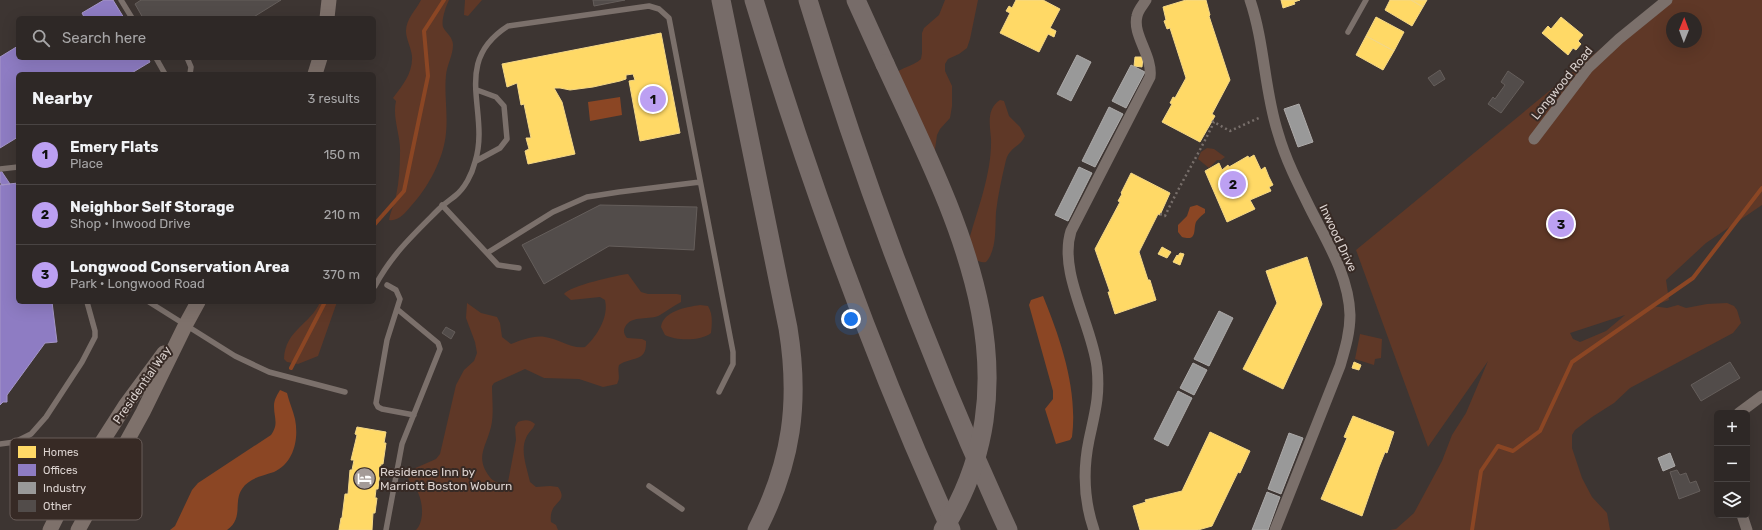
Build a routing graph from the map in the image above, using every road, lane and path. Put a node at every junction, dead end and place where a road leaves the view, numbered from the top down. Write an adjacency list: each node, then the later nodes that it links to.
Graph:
1 (121, 0): 11 (lane)
2 (329, 0): 12 (street)
3 (721, 0): 56 (highway)
4 (754, 0): 58 (highway)
5 (808, 0): 59 (highway)
6 (856, 0): 57 (highway, bridge)
7 (1146, 0): 60 (street)
8 (1250, 0): 21 (street, Inwood Drive)
9 (1366, 0): 13 (lane)
10 (1668, 0): 22 (street, Longwood Road)
11 (131, 16)
12 (327, 16)
13 (1348, 32)
14 (157, 60): 17 (lane)
15 (188, 60): 18 (lane)
16 (319, 60): 19 (street)
17 (164, 72)
18 (190, 72)
19 (316, 72)
20 (476, 90): 23 (lane); 23 (lane); 26 (lane)
21 (1272, 113): 28 (path); 61 (street, Inwood Drive)
22 (1534, 139)
23 (476, 161): 27 (lane)
24 (16, 167): 25 (lane)
25 (0, 169)
26 (700, 182): 29 (lane); 39 (lane)
27 (442, 205): 29 (lane); 31 (lane)
28 (1160, 214)
29 (487, 253): 30 (lane)
30 (519, 268)
31 (376, 284)
32 (387, 285): 36 (lane)
33 (87, 304): 43 (lane)
34 (152, 304): 37 (lane)
35 (197, 304): 37 (street, Presidential Way)
36 (397, 309): 42 (lane); 42 (lane)
37 (186, 324): 38 (lane); 44 (street, Presidential Way); 45 (street, Presidential Way)
38 (345, 392)
39 (720, 392)
40 (1762, 396): 41 (street)
41 (1743, 410)
42 (414, 415): 55 (lane)
43 (23, 438)
44 (104, 438)
45 (129, 438)
46 (10, 443): 47 (lane)
47 (0, 444)
48 (649, 486): 49 (lane)
49 (682, 509)
50 (1743, 518): 62 (street)
51 (55, 520): 53 (street, Presidential Way)
52 (81, 524): 54 (lane)
53 (50, 530)
54 (74, 530)
55 (386, 530)
56 (757, 530)
57 (943, 530)
58 (951, 530)
59 (1008, 530)
60 (1094, 530)
61 (1275, 530)
62 (1747, 530)

